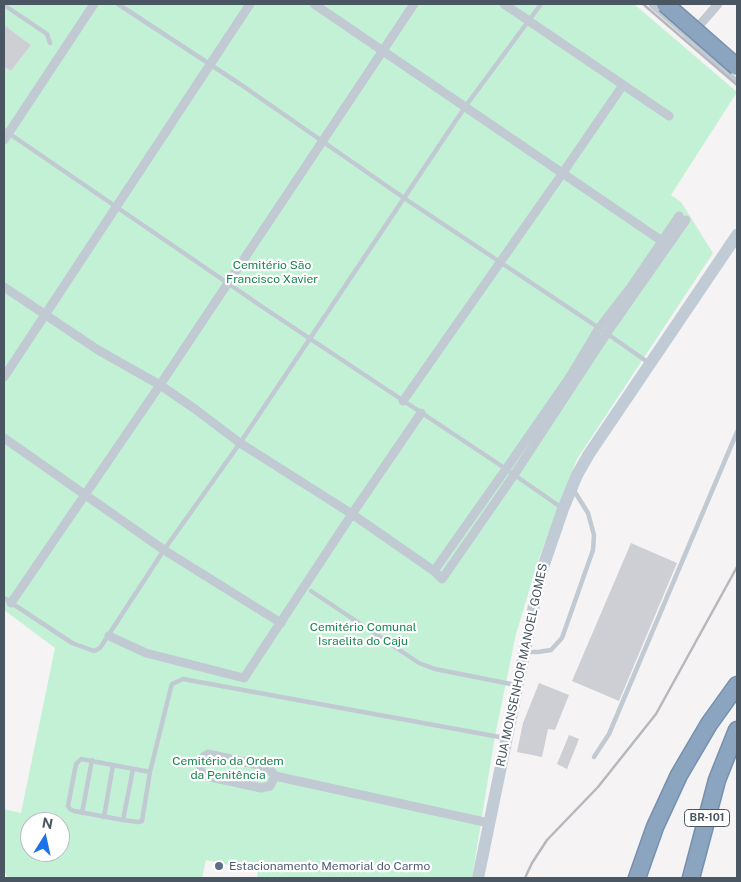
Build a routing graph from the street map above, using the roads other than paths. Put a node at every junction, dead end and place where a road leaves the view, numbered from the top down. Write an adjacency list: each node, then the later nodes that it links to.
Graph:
1 (94, 4): 23 (street)
2 (118, 4): 17 (lane)
3 (250, 4): 17 (street)
4 (314, 4): 16 (street)
5 (414, 4): 16 (street)
6 (504, 4): 13 (street)
7 (541, 4): 13 (lane)
8 (648, 4): 19 (lane)
9 (653, 4): 14 (street)
10 (665, 4): 18 (highway, bridge)
11 (718, 4): 14 (street)
12 (4, 5): 15 (lane)
13 (530, 20): 20 (street); 21 (lane)
14 (690, 36): 19 (lane)
15 (50, 43)
16 (383, 51): 21 (street); 24 (street)
17 (210, 65): 24 (lane); 27 (street)
18 (737, 68)
19 (737, 80)
20 (623, 85): 22 (street); 25 (street)
21 (465, 107): 25 (street); 26 (lane)
22 (669, 116)
23 (5, 134): 27 (lane)
24 (322, 140): 26 (lane); 31 (street)
25 (562, 174): 29 (street); 30 (street)
26 (404, 198): 30 (lane); 36 (lane)
27 (117, 207): 31 (lane); 33 (street)
28 (737, 235): 37 (street, RUA MONSENHOR MANOEL GOMES)
29 (662, 241): 34 (street); 35 (street)
30 (500, 262): 34 (lane); 40 (street)
31 (228, 283): 36 (lane); 39 (street)
32 (4, 287): 33 (street)
33 (46, 315): 38 (street); 39 (street)
34 (599, 328): 35 (lane); 45 (street)
35 (608, 333): 37 (lane); 45 (street)
36 (310, 339): 40 (lane); 44 (lane)
37 (650, 363): 46 (street, RUA MONSENHOR MANOEL GOMES)
38 (4, 377)
39 (160, 385): 44 (street); 47 (street)
40 (403, 401): 41 (lane)
41 (422, 413): 45 (lane); 49 (street)
42 (737, 432): 61 (lane)
43 (4, 438): 47 (street)
44 (240, 443): 49 (street); 50 (lane)
45 (510, 472): 48 (lane); 49 (street)
46 (572, 488): 48 (street, RUA MONSENHOR MANOEL GOMES); 55 (lane)
47 (85, 494): 50 (street); 52 (street)
48 (563, 509): 55 (street, RUA MONSENHOR MANOEL GOMES)
49 (352, 514): 53 (street)
50 (164, 550): 53 (street); 54 (lane)
51 (311, 591): 57 (lane)
52 (7, 600): 54 (lane)
53 (281, 623): 54 (street)
54 (109, 636)
55 (524, 652): 57 (street, RUA MONSENHOR MANOEL GOMES)
56 (737, 685): 72 (highway)
57 (518, 686): 59 (street, RUA MONSENHOR MANOEL GOMES)
58 (737, 730): 73 (highway, BR-101)
59 (506, 738): 65 (lane); 70 (street, RUA MONSENHOR MANOEL GOMES)
60 (737, 757): 74 (highway, BR-101)
61 (594, 758)
62 (92, 760): 63 (lane); 67 (lane); 67 (lane)
63 (113, 765): 64 (lane); 68 (lane)
64 (133, 769): 65 (lane); 69 (lane)
65 (150, 772): 69 (lane)
66 (275, 776): 66 (street); 70 (street)
67 (82, 813): 68 (lane)
68 (104, 817): 69 (lane)
69 (123, 820)
70 (489, 823): 71 (street, RUA MONSENHOR MANOEL GOMES)
71 (478, 878)
72 (637, 878)
73 (691, 878)
74 (702, 878)

